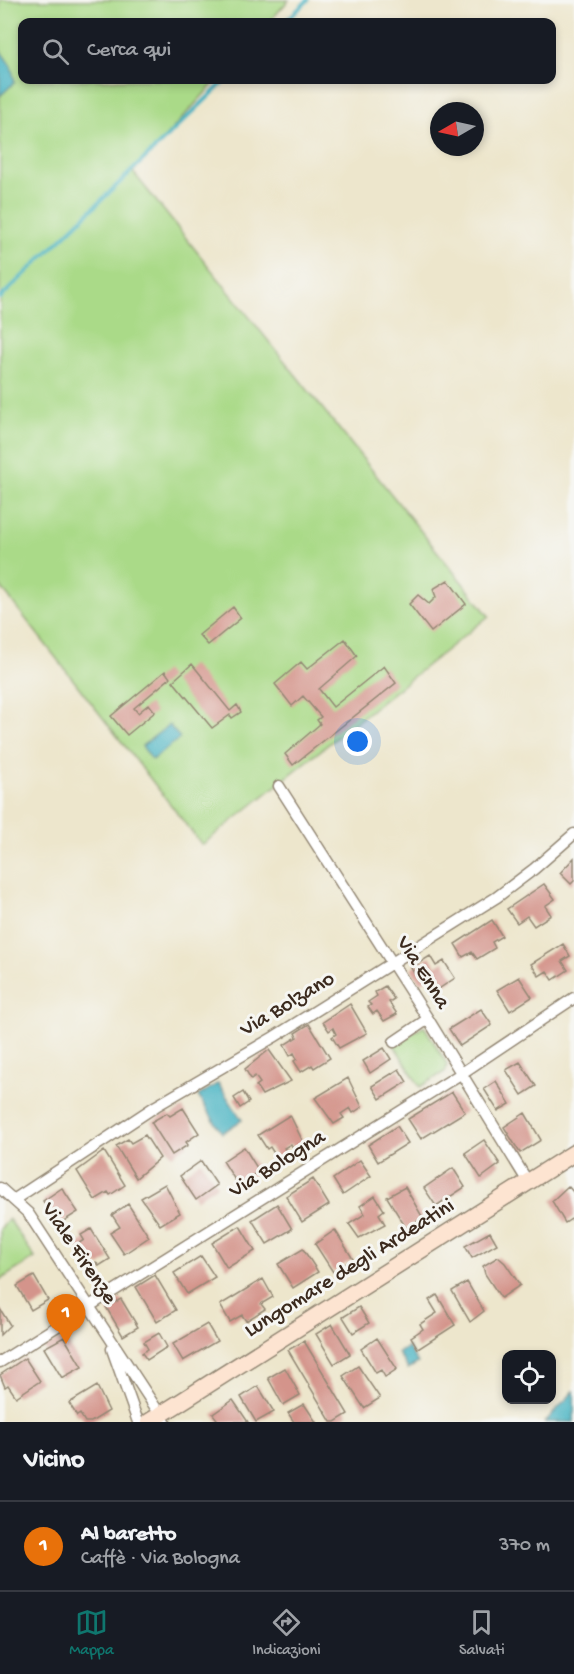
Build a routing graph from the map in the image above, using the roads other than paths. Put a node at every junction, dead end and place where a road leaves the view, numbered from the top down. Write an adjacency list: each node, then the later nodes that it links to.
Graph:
1 (279, 786): 3 (street, Via Enna)
2 (574, 834): 3 (street, Via Bolzano)
3 (393, 963): 5 (street, Via Enna); 11 (street, Via Bolzano)
4 (574, 998): 7 (street, Via Bologna)
5 (428, 1019): 6 (street); 7 (street, Via Enna)
6 (394, 1042)
7 (462, 1073): 9 (street, Via Enna); 12 (street, Via Bologna)
8 (574, 1153): 9 (main road, Lungomare degli Ardeatini)
9 (528, 1182): 15 (main road, Lungomare degli Ardeatini)
10 (0, 1188): 11 (street, Viale Firenze)
11 (15, 1199): 12 (street, Viale Firenze)
12 (89, 1305): 13 (street, Viale Firenze); 14 (street, Via Bologna)
13 (106, 1332): 15 (street, Viale Firenze); 16 (street, Viale Firenze)
14 (0, 1362)
15 (158, 1420)
16 (138, 1422)

